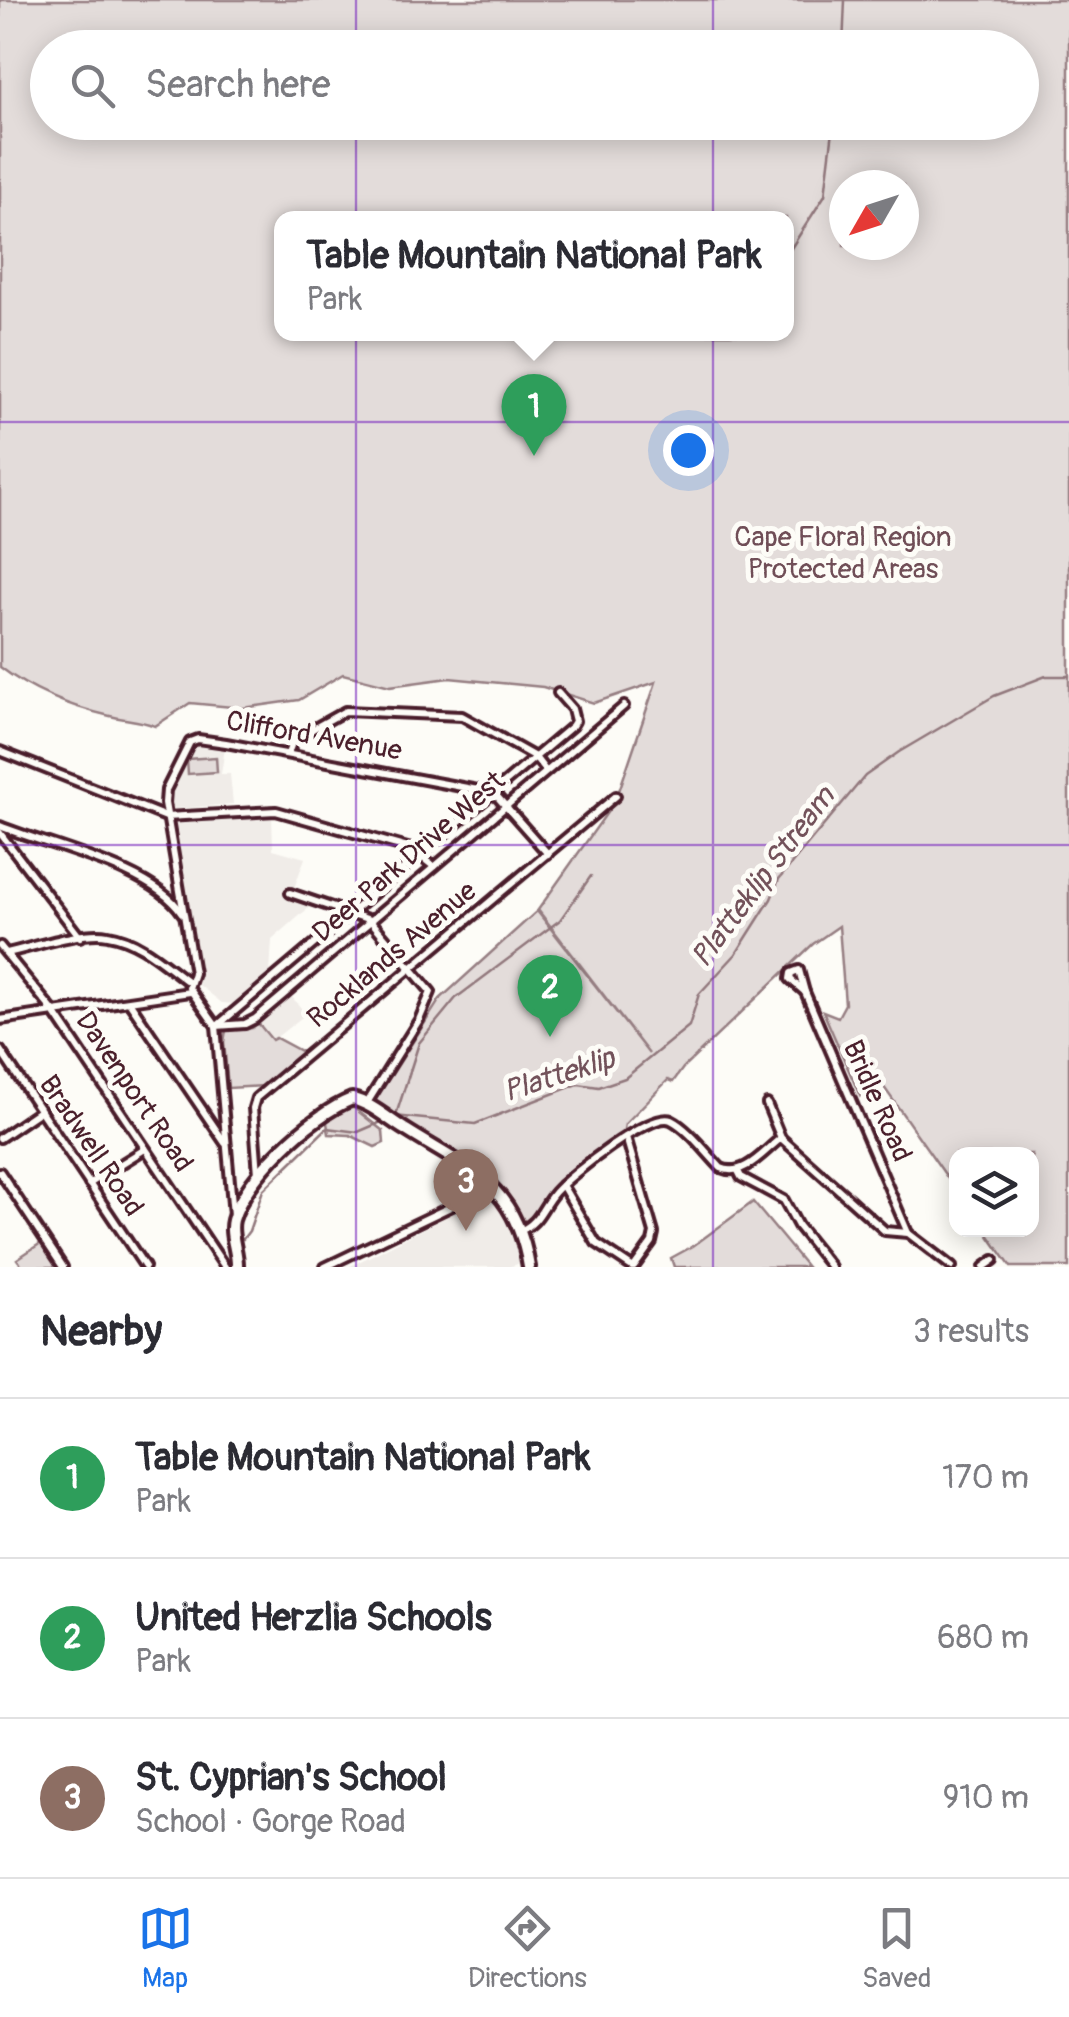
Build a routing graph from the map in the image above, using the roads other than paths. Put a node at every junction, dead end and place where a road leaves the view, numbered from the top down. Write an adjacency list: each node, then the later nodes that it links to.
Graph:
1 (558, 693): 5 (street)
2 (624, 706): 6 (street, Deer Park Drive West)
3 (0, 751): 10 (street)
4 (288, 754): 5 (street); 7 (street, Clifford Avenue); 10 (street, Clifford Avenue)
5 (535, 758): 6 (street); 7 (street)
6 (546, 770): 9 (street, Deer Park Drive West)
7 (494, 793): 9 (street); 13 (street)
8 (616, 796): 12 (street, Rocklands Avenue)
9 (505, 804): 12 (street); 14 (street, Deer Park Drive West)
10 (166, 816): 13 (street); 17 (street)
11 (0, 830): 17 (street); 19 (street)
12 (548, 854): 21 (street, Rocklands Avenue)
13 (420, 856): 14 (street); 16 (street)
14 (433, 866): 18 (street, Deer Park Drive West)
15 (290, 893): 16 (street)
16 (355, 912): 18 (street); 25 (street)
17 (184, 918): 22 (street)
18 (370, 920): 21 (street); 28 (street, Deer Park Drive West)
19 (80, 936): 20 (street); 22 (street)
20 (3, 950): 26 (street, Davenport Road)
21 (412, 968): 31 (street); 43 (street, Rocklands Avenue)
22 (190, 988): 24 (street); 29 (street)
23 (805, 992): 49 (street, Bridle Road)
24 (130, 1003): 26 (street); 35 (street)
25 (236, 1011): 28 (street); 29 (street)
26 (54, 1012): 27 (street); 40 (street, Davenport Road)
27 (0, 1020)
28 (246, 1024): 29 (street)
29 (216, 1026): 34 (street)
30 (0, 1050): 33 (street, Bradwell Road)
31 (366, 1104): 43 (street); 46 (street)
32 (767, 1104): 38 (street)
33 (40, 1110): 37 (street); 44 (street, Bradwell Road)
34 (223, 1114): 35 (street); 39 (street)
35 (208, 1119): 39 (street)
36 (626, 1137): 42 (street); 45 (street); 57 (street)
37 (0, 1138)
38 (781, 1138): 42 (street); 49 (street)
39 (226, 1144): 47 (street)
40 (145, 1149): 44 (street); 52 (street, Davenport Road)
41 (0, 1172): 53 (street)
42 (738, 1172): 58 (street)
43 (258, 1176): 47 (street)
44 (90, 1184): 54 (street, Bradwell Road)
45 (562, 1184): 48 (street); 57 (street)
46 (493, 1186): 48 (street); 55 (street)
47 (233, 1218): 51 (street)
48 (520, 1231): 56 (street)
49 (908, 1233): 59 (street, Bridle Road)
50 (994, 1260): 60 (street)
51 (237, 1263): 52 (street)
52 (224, 1265)
53 (64, 1267)
54 (144, 1267)
55 (325, 1267)
56 (528, 1267)
57 (633, 1267)
58 (831, 1267)
59 (952, 1267)
60 (984, 1267)

